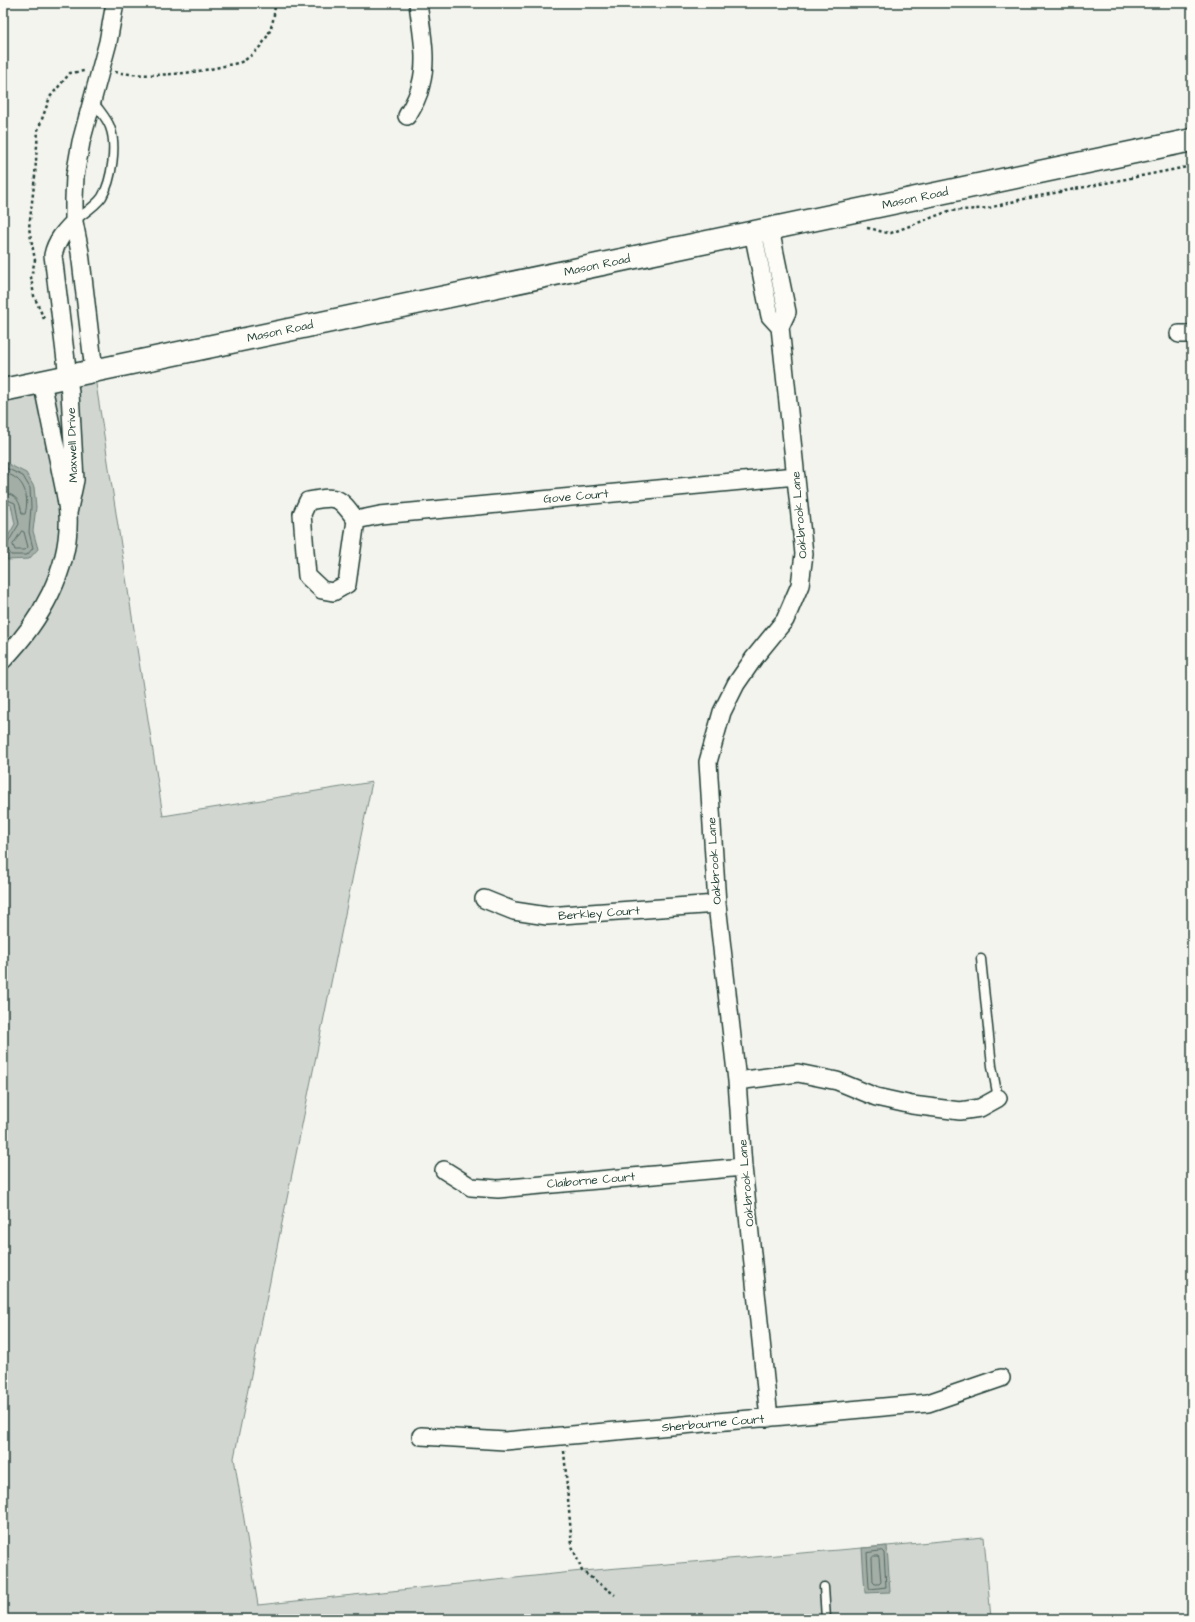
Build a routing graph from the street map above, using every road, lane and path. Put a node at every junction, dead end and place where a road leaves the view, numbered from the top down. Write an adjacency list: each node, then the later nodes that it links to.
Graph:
1 (115, 3): 3 (street)
2 (418, 3): 4 (street)
3 (92, 100): 7 (street); 7 (lane)
4 (407, 116)
5 (1192, 140): 9 (main road, Mason Road)
6 (1192, 166): 8 (path)
7 (74, 222): 10 (street); 11 (street, Maxwell Drive)
8 (863, 228)
9 (762, 231): 10 (main road, Mason Road); 14 (street, Oakbrook Lane)
10 (94, 371): 11 (main road, Mason Road)
11 (69, 376): 12 (main road, Mason Road); 15 (street, Maxwell Drive)
12 (42, 382): 13 (main road, Mason Road); 15 (street, Maxwell Drive)
13 (3, 390)
14 (796, 476): 16 (street, Gove Court); 19 (street, Oakbrook Lane)
15 (68, 513): 17 (street, Maxwell Drive)
16 (356, 520): 16 (street)
17 (3, 660)
18 (484, 899): 19 (street, Berkley Court)
19 (717, 904): 21 (street, Oakbrook Lane)
20 (981, 959): 22 (lane)
21 (737, 1081): 22 (street); 23 (street, Oakbrook Lane)
22 (998, 1098)
23 (744, 1167): 24 (street, Claiborne Court); 26 (street, Oakbrook Lane)
24 (444, 1170)
25 (1001, 1378): 26 (street, Sherbourne Court)
26 (769, 1418): 28 (street, Sherbourne Court)
27 (421, 1436): 28 (street, Sherbourne Court)
28 (562, 1436): 30 (path)
29 (824, 1587): 31 (lane)
30 (615, 1595)
31 (826, 1619)

